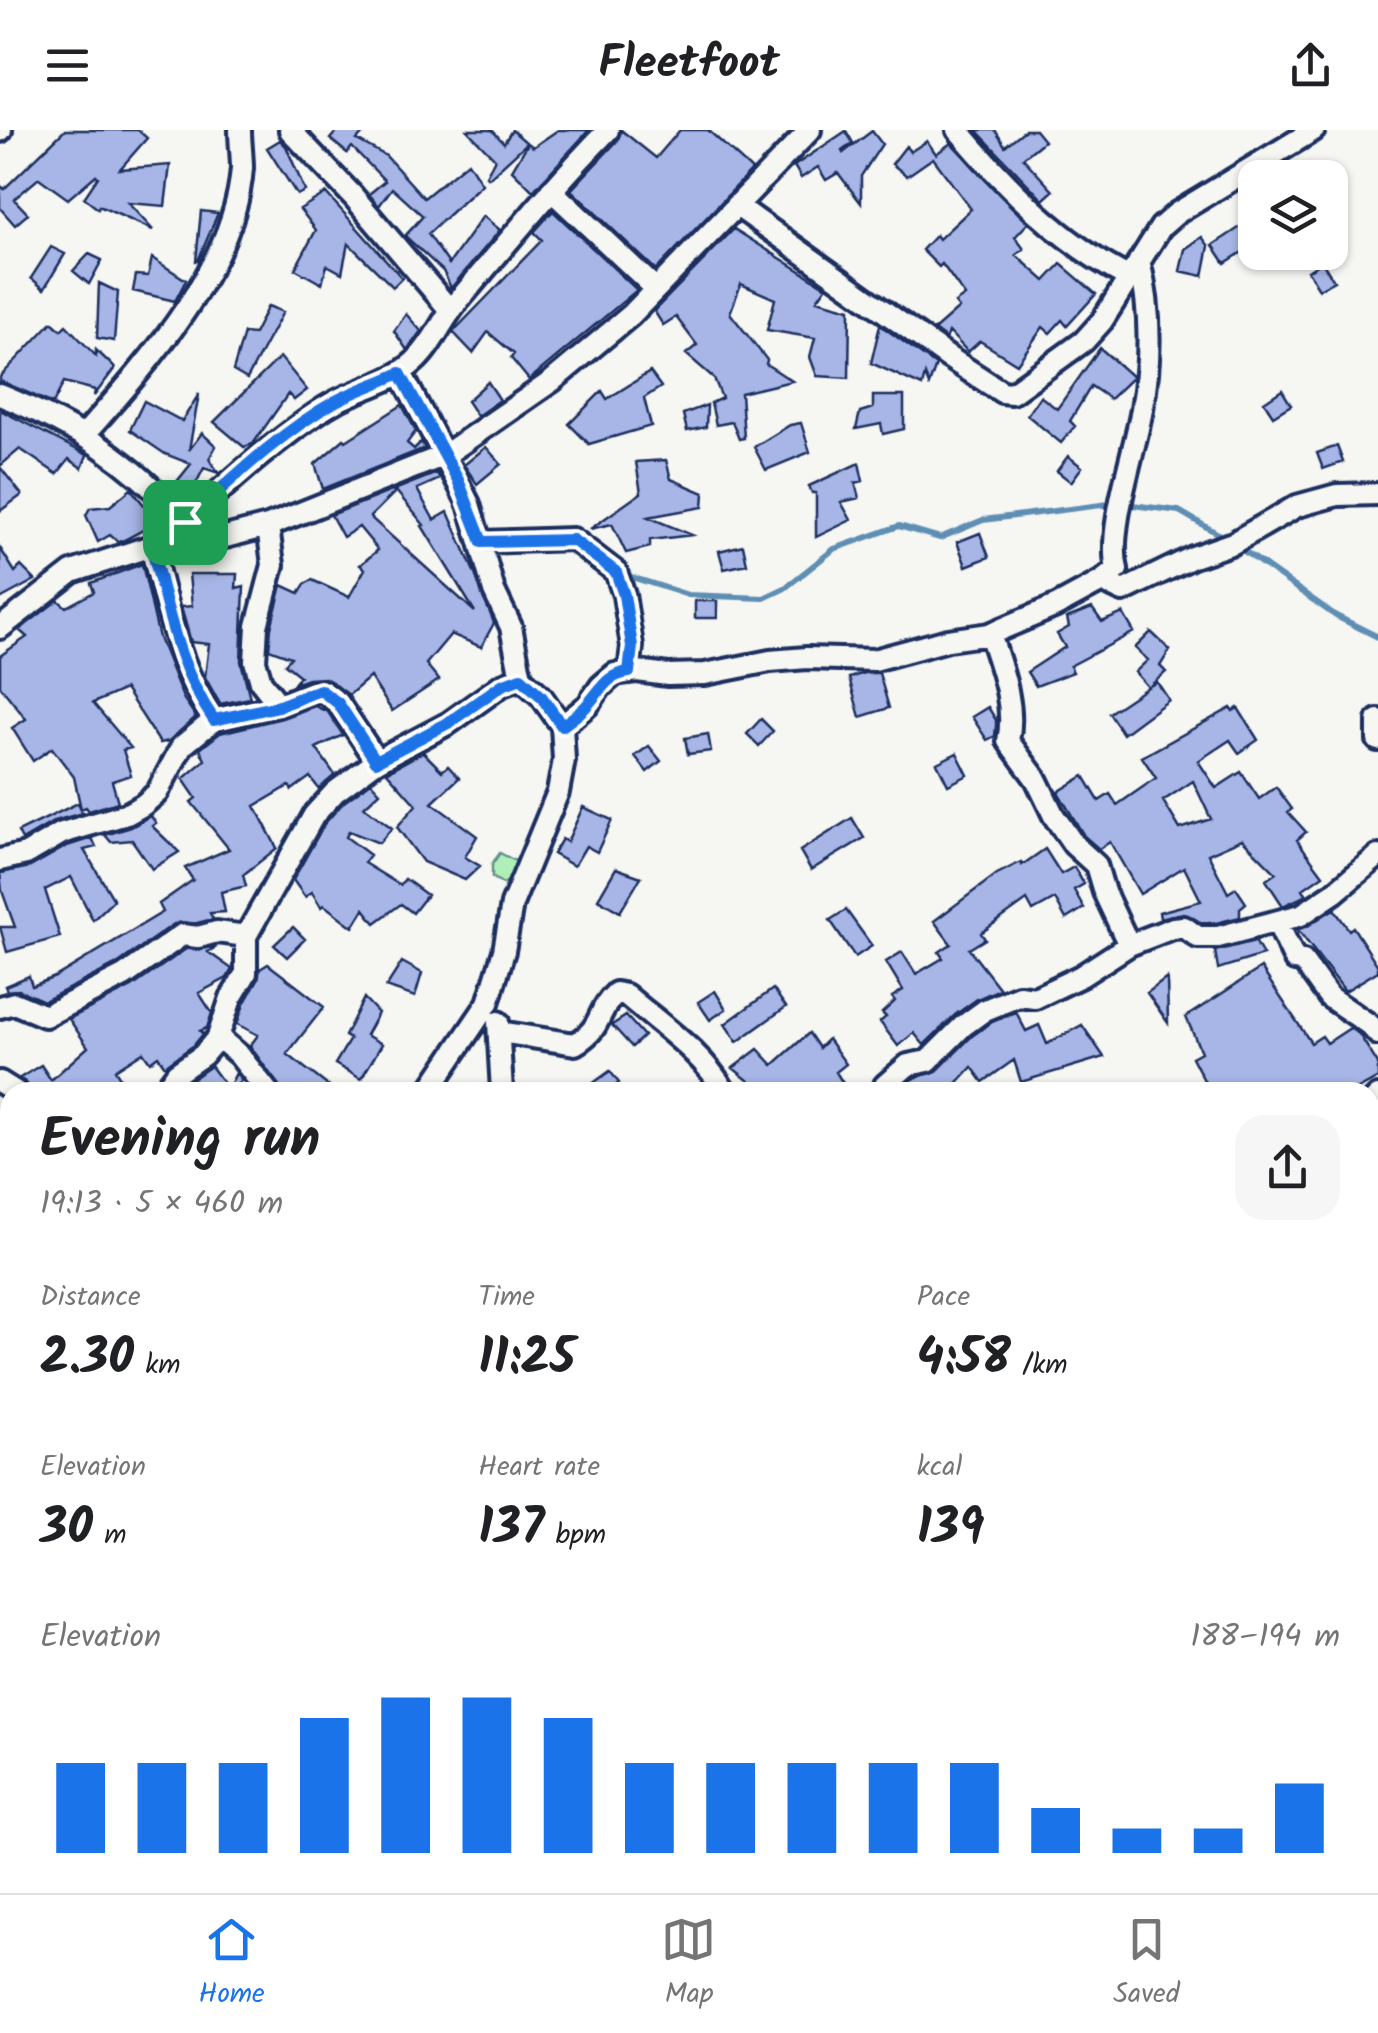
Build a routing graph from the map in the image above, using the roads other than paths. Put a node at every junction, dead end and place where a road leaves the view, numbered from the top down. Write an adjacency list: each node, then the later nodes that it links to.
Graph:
1 (240, 130): 14 (street)
2 (290, 130): 11 (street)
3 (608, 130): 7 (street)
4 (811, 130): 8 (street)
5 (958, 130): 9 (street)
6 (1304, 132): 9 (street)
7 (551, 190): 10 (street); 11 (street)
8 (736, 205): 9 (street); 10 (street)
9 (1134, 269): 21 (street)
10 (656, 289): 15 (street)
11 (450, 310): 12 (street)
12 (400, 373): 15 (street); 17 (street)
13 (0, 395): 14 (street)
14 (84, 434): 17 (street)
15 (444, 455): 18 (street); 20 (street)
16 (1378, 494): 21 (street)
17 (185, 522): 19 (street)
18 (268, 526): 19 (street); 26 (street)
19 (160, 542): 22 (street); 27 (street)
20 (482, 542): 24 (street); 25 (street)
21 (1102, 581): 23 (street)
22 (0, 628)
23 (990, 634): 24 (street); 36 (street)
24 (629, 672): 29 (street)
25 (521, 678): 29 (street); 31 (street)
26 (279, 706): 27 (street); 31 (street)
27 (214, 720): 33 (street)
28 (1378, 720): 30 (street)
29 (562, 726): 37 (street)
30 (1378, 740)
31 (376, 761): 35 (street)
32 (1378, 856): 34 (street)
33 (0, 860)
34 (1277, 922): 36 (street); 40 (street)
35 (246, 936): 38 (street); 41 (street)
36 (1129, 945): 47 (street)
37 (488, 1003): 39 (street); 44 (street)
38 (0, 1007)
39 (500, 1032): 45 (street); 46 (street)
40 (1378, 1034)
41 (218, 1037): 42 (street); 43 (street)
42 (170, 1082)
43 (260, 1082)
44 (435, 1082)
45 (502, 1082)
46 (720, 1082)
47 (888, 1082)

